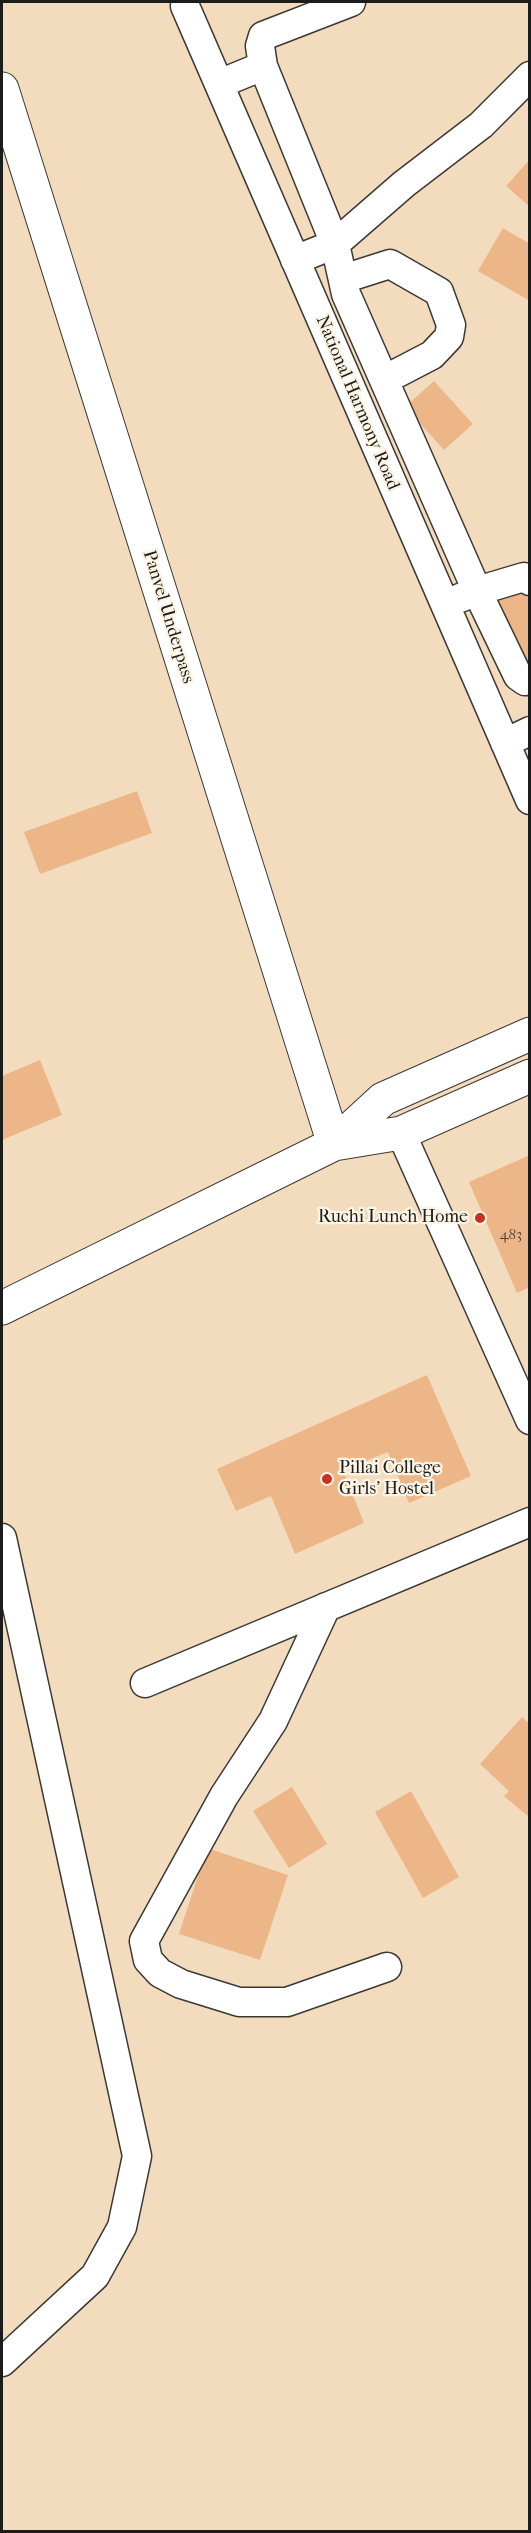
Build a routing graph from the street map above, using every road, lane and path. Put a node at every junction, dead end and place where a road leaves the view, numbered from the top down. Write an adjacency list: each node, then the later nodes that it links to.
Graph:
1 (351, 2): 3 (street)
2 (185, 6): 5 (street, National Harmony Road)
3 (263, 66): 5 (street); 7 (street)
4 (530, 76): 7 (street)
5 (219, 84): 8 (street, National Harmony Road)
6 (2, 89): 20 (main road, Panvel Underpass)
7 (335, 244): 8 (street); 9 (street)
8 (296, 260): 13 (street, National Harmony Road)
9 (343, 279): 10 (street); 10 (street)
10 (384, 380): 12 (street)
11 (530, 581): 12 (street)
12 (477, 591): 13 (street); 14 (street)
13 (445, 605): 15 (street, National Harmony Road)
14 (530, 679)
15 (517, 737): 16 (street, National Harmony Road)
16 (530, 800)
17 (530, 1034): 20 (main road)
18 (530, 1076): 19 (main road)
19 (401, 1133): 20 (main road); 22 (street)
20 (334, 1144): 21 (main road)
21 (2, 1308)
22 (530, 1420)
23 (530, 1522): 25 (street)
24 (2, 1538): 28 (street)
25 (326, 1607): 26 (street); 27 (street)
26 (145, 1683)
27 (387, 1967)
28 (2, 2362)

